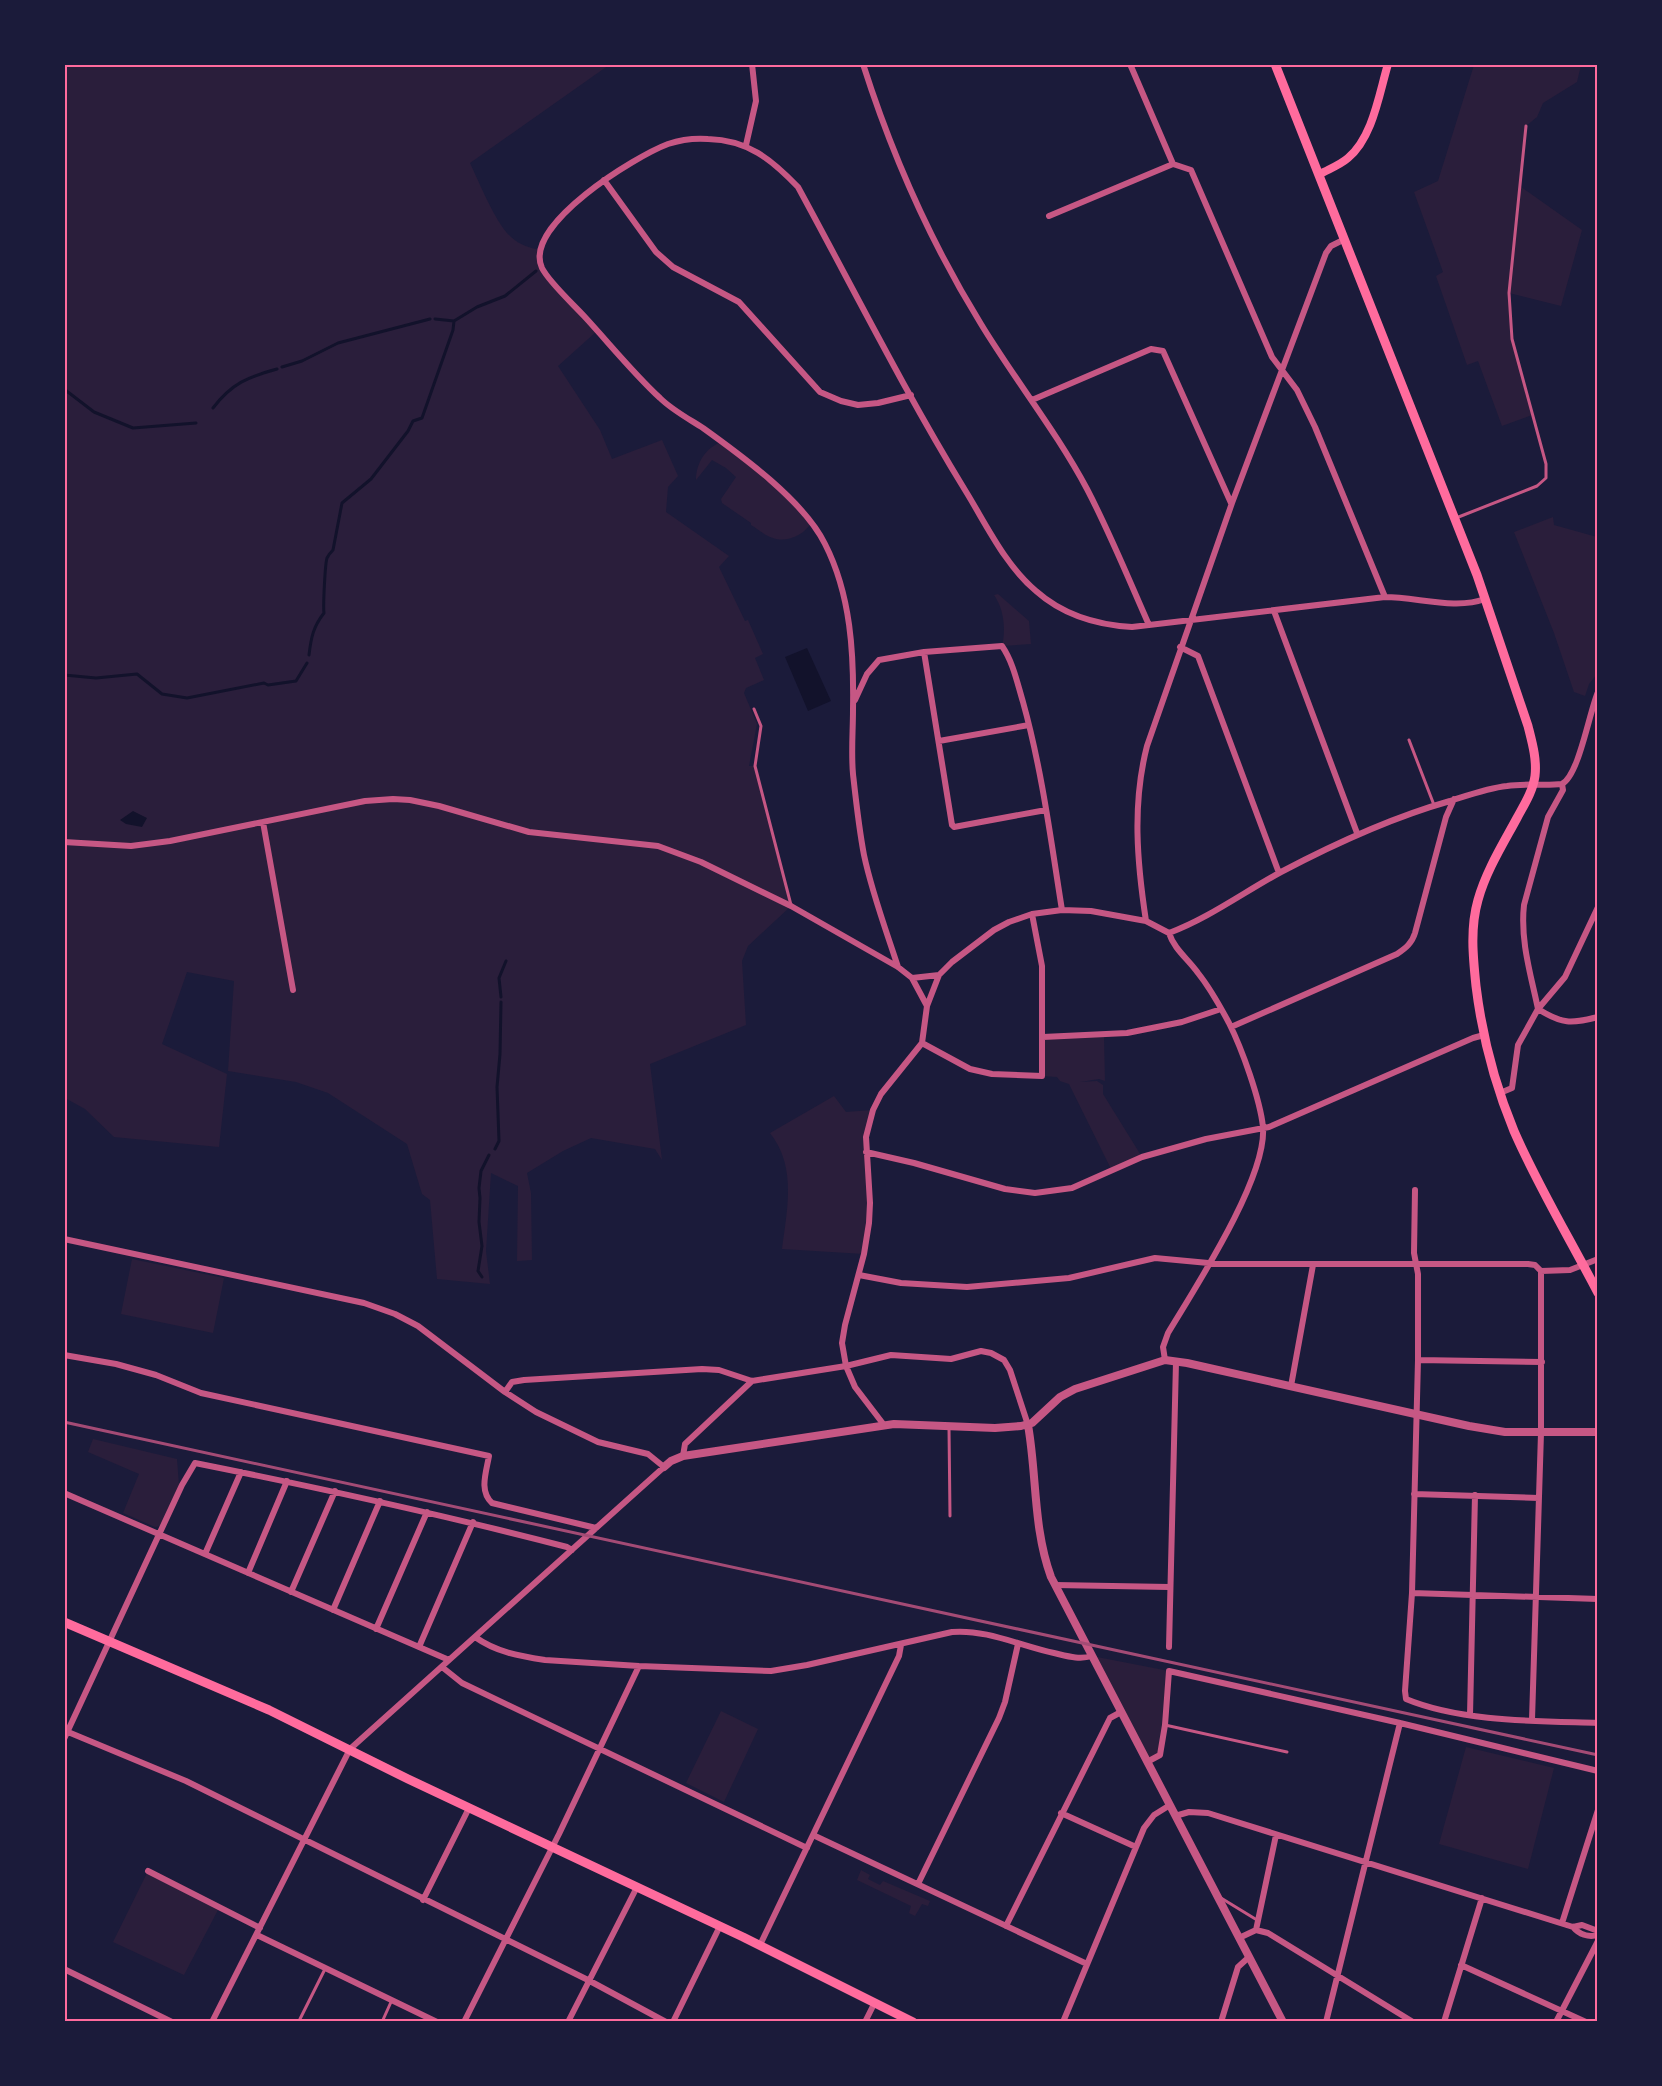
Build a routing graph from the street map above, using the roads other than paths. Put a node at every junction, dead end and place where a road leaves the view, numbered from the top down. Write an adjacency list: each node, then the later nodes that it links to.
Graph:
1 (752, 64): 7 (street)
2 (863, 64): 15 (street)
3 (1130, 64): 8 (street)
4 (1275, 64): 9 (main road)
5 (1388, 64): 9 (main road)
6 (1526, 126): 17 (lane)
7 (746, 145): 10 (street); 14 (street)
8 (1173, 164): 11 (street); 13 (street)
9 (1320, 174): 12 (main road)
10 (604, 180): 14 (street); 26 (street)
11 (1049, 216)
12 (1345, 239): 13 (street); 17 (main road)
13 (1282, 370): 16 (street); 18 (street)
14 (911, 395): 22 (street)
15 (1032, 400): 16 (street); 22 (street)
16 (1232, 503): 21 (street)
17 (1454, 519): 19 (main road)
18 (1385, 597): 19 (street); 20 (street)
19 (1485, 599): 32 (main road)
20 (1274, 611): 21 (street); 37 (street)
21 (1190, 621): 22 (street); 23 (street)
22 (1149, 625)
23 (1180, 647): 39 (street); 44 (street)
24 (924, 652): 26 (street); 28 (street); 30 (street)
25 (1598, 692): 31 (street)
26 (854, 703): 46 (street)
27 (754, 709): 40 (lane)
28 (1029, 725): 30 (street); 35 (street)
29 (1409, 740): 34 (lane)
30 (939, 741): 35 (street)
31 (1562, 784): 32 (street); 52 (street)
32 (1533, 785): 33 (street); 55 (main road)
33 (1454, 799): 34 (street); 54 (street)
34 (1434, 805): 37 (street)
35 (1046, 810): 42 (street)
36 (263, 822): 38 (street); 40 (street); 49 (street)
37 (1357, 833): 39 (street)
38 (64, 842)
39 (1279, 873): 45 (street)
40 (791, 906): 46 (street)
41 (1598, 907): 52 (street)
42 (1062, 910): 43 (street); 44 (street)
43 (1032, 915): 47 (street); 56 (street)
44 (1146, 921): 45 (street)
45 (1168, 933): 51 (street)
46 (898, 967): 48 (street)
47 (939, 975): 48 (street); 50 (street)
48 (912, 978): 50 (street)
49 (293, 990)
50 (927, 1006): 57 (street)
51 (1221, 1009): 54 (street); 56 (street)
52 (1539, 1009): 53 (street); 58 (street)
53 (1598, 1017)
54 (1231, 1027): 59 (street)
55 (1484, 1035): 58 (main road); 59 (street)
56 (1043, 1037): 57 (street)
57 (922, 1042): 60 (street)
58 (1500, 1093): 67 (main road)
59 (1263, 1128): 60 (street); 64 (street)
60 (866, 1152): 69 (street)
61 (1415, 1190): 65 (street)
62 (64, 1239): 79 (street)
63 (1598, 1259): 67 (street)
64 (1209, 1264): 66 (street); 69 (street); 72 (street)
65 (1416, 1264): 66 (street); 68 (street); 73 (street)
66 (1313, 1265): 78 (street)
67 (1584, 1265): 68 (street); 70 (main road)
68 (1541, 1271): 75 (street)
69 (859, 1275): 76 (street)
70 (1598, 1293)
71 (64, 1355): 99 (street)
72 (1165, 1360): 74 (street); 82 (street)
73 (1418, 1360): 75 (street); 80 (street)
74 (1176, 1362): 78 (street); 105 (street)
75 (1542, 1362): 85 (street)
76 (846, 1366): 77 (street); 81 (street); 82 (street)
77 (752, 1381): 79 (street); 86 (street)
78 (1291, 1386): 80 (street)
79 (505, 1392): 87 (street)
80 (1416, 1416): 85 (street); 92 (street)
81 (884, 1425): 83 (street); 86 (street)
82 (1028, 1425): 83 (street); 104 (street)
83 (949, 1427): 97 (lane)
84 (1598, 1432): 85 (street)
85 (1541, 1433): 94 (street)
86 (683, 1456): 87 (street)
87 (664, 1467): 99 (street)
88 (241, 1472): 89 (street); 100 (street); 102 (street)
89 (287, 1481): 90 (street); 103 (street)
90 (335, 1491): 95 (street); 106 (street)
91 (64, 1493): 100 (street)
92 (1414, 1494): 93 (street); 107 (street)
93 (1475, 1495): 94 (street); 108 (street)
94 (1539, 1498): 109 (street)
95 (380, 1501): 96 (street); 111 (street)
96 (427, 1512): 98 (street); 113 (street)
97 (950, 1516)
98 (472, 1522): 101 (street); 118 (street)
99 (596, 1528): 101 (street)
100 (159, 1534): 102 (street); 115 (street)
101 (572, 1550): 114 (street)
102 (205, 1554): 103 (street)
103 (248, 1573): 106 (street)
104 (1055, 1585): 105 (street); 120 (street)
105 (1169, 1587): 119 (street)
106 (291, 1592): 111 (street)
107 (1412, 1593): 108 (street); 125 (street)
108 (1474, 1595): 109 (street); 125 (street)
109 (1537, 1596): 110 (street); 126 (street)
110 (1598, 1599)
111 (333, 1610): 113 (street)
112 (64, 1622): 115 (main road)
113 (376, 1629): 118 (street)
114 (475, 1637): 121 (street); 122 (street)
115 (109, 1641): 130 (street); 133 (main road)
116 (1018, 1644): 117 (street); 120 (street); 150 (street)
117 (901, 1645): 122 (street); 142 (street)
118 (419, 1647): 121 (street)
119 (1169, 1647)
120 (1092, 1656): 124 (street)
121 (449, 1660): 123 (street)
122 (639, 1666): 132 (street)
123 (442, 1667): 132 (street); 133 (street)
124 (1121, 1712): 135 (street); 140 (street)
125 (1470, 1715): 126 (street)
126 (1532, 1720): 128 (street)
127 (1400, 1723): 129 (street); 136 (street); 148 (street)
128 (1598, 1723)
129 (1165, 1725): 134 (lane); 135 (street)
130 (68, 1731): 131 (street); 144 (street)
131 (64, 1739)
132 (599, 1748): 146 (street); 147 (street)
133 (350, 1749): 138 (main road); 144 (street)
134 (1287, 1752)
135 (1147, 1762): 137 (street)
136 (1598, 1771)
137 (1170, 1805): 141 (street); 145 (street)
138 (469, 1808): 146 (main road); 154 (street)
139 (1598, 1810): 156 (street)
140 (1061, 1813): 145 (street); 158 (street)
141 (1175, 1816): 143 (street); 152 (street)
142 (813, 1835): 147 (street); 150 (street)
143 (1276, 1835): 148 (street); 155 (street)
144 (304, 1840): 154 (street); 160 (street)
145 (1136, 1847): 167 (street)
146 (553, 1848): 151 (main road); 163 (street)
147 (807, 1848): 165 (street)
148 (1365, 1862): 153 (street); 171 (street)
149 (148, 1871): 160 (street)
150 (918, 1884): 158 (street)
151 (637, 1887): 157 (main road); 172 (street)
152 (1217, 1896): 155 (lane); 162 (street)
153 (1482, 1898): 156 (street); 168 (street)
154 (423, 1900): 163 (street)
155 (1258, 1921): 159 (street)
156 (1562, 1923): 161 (street)
157 (720, 1926): 165 (main road); 184 (street)
158 (1006, 1926): 167 (street)
159 (1256, 1930): 162 (street); 171 (street)
160 (259, 1931): 169 (street); 178 (street)
161 (1598, 1933)
162 (1239, 1938): 166 (street)
163 (505, 1940): 172 (street); 181 (street)
164 (1598, 1941): 175 (street)
165 (760, 1945): 174 (main road)
166 (1249, 1957): 188 (street); 189 (street)
167 (1086, 1964): 187 (street)
168 (1461, 1965): 175 (street); 192 (street)
169 (325, 1968): 173 (street); 176 (lane)
170 (64, 1969): 177 (street)
171 (1337, 1975): 190 (street); 191 (street)
172 (588, 1980): 182 (street); 183 (street)
173 (392, 2000): 179 (lane); 180 (street)
174 (875, 2002): 185 (street); 186 (main road)
175 (1562, 2010): 193 (street); 194 (street)
176 (300, 2019)
177 (172, 2022)
178 (212, 2022)
179 (382, 2022)
180 (437, 2022)
181 (464, 2022)
182 (568, 2022)
183 (666, 2022)
184 (673, 2022)
185 (865, 2022)
186 (913, 2022)
187 (1063, 2022)
188 (1221, 2022)
189 (1283, 2022)
190 (1326, 2022)
191 (1413, 2022)
192 (1444, 2022)
193 (1556, 2022)
194 (1586, 2022)

